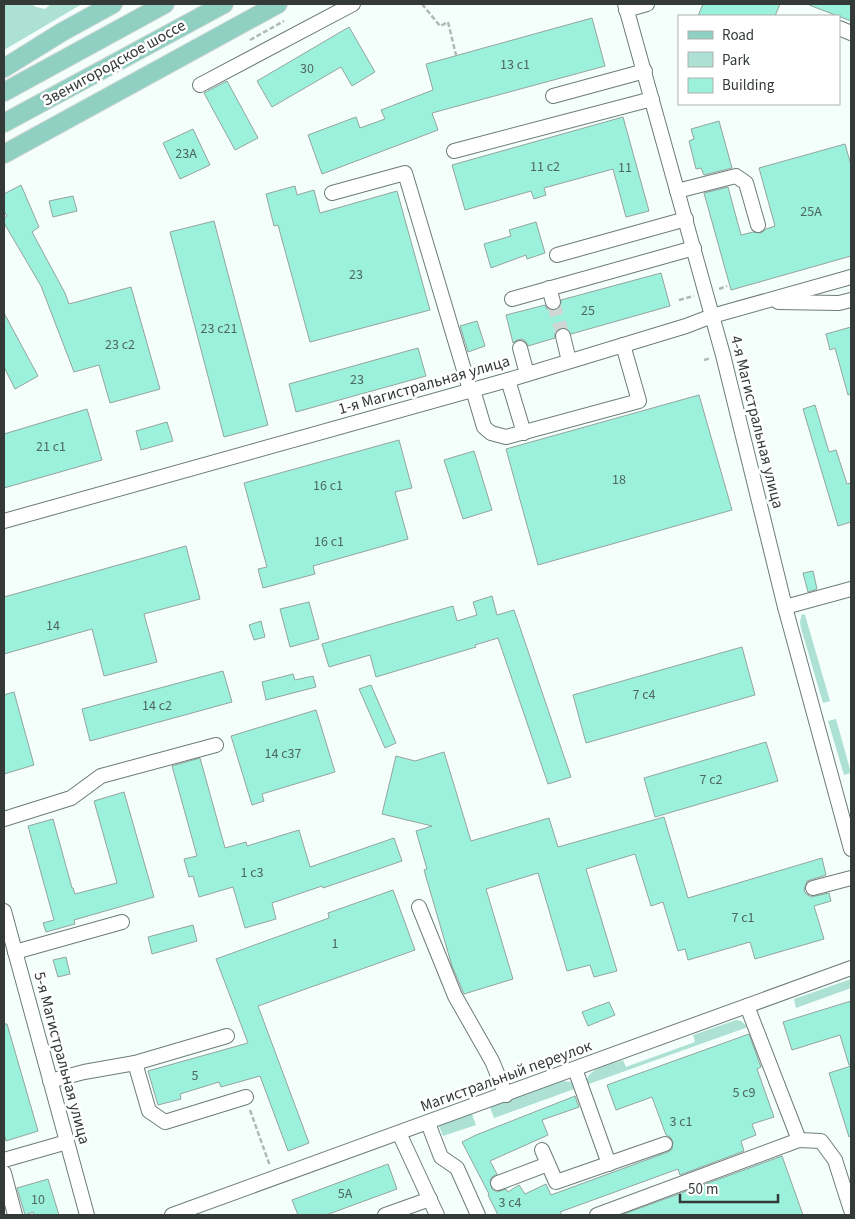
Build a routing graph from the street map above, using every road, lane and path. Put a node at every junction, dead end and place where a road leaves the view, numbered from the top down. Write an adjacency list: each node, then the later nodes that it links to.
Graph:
1 (113, 4): 12 (main road)
2 (165, 4): 15 (main road, Звенигородское шоссе)
3 (224, 4): 18 (main road, Звенигородское шоссе)
4 (278, 4): 20 (main road)
5 (353, 4): 14 (street)
6 (422, 4): 11 (path)
7 (647, 4): 8 (street)
8 (626, 7): 13 (street, 4-я Магистральная улица)
9 (284, 22): 10 (path)
10 (250, 40)
11 (456, 56)
12 (4, 68)
13 (645, 71): 16 (street); 17 (street, 4-я Магистральная улица)
14 (200, 85)
15 (4, 92)
16 (553, 96)
17 (652, 100): 19 (street); 21 (street, 4-я Магистральная улица)
18 (4, 123)
19 (454, 151)
20 (4, 154)
21 (677, 191): 23 (street, 4-я Магистральная улица); 24 (street)
22 (332, 193): 44 (street)
23 (686, 219): 25 (street, 4-я Магистральная улица); 26 (street)
24 (758, 225)
25 (694, 248): 28 (street); 33 (street, 4-я Магистральная улица)
26 (557, 255)
27 (851, 277): 32 (street, 1-я Магистральная улица)
28 (549, 288): 29 (street); 31 (street)
29 (512, 298)
30 (851, 300): 32 (street)
31 (553, 302)
32 (762, 302): 33 (street, 1-я Магистральная улица)
33 (712, 316): 35 (street, 1-я Магистральная улица); 48 (street, 4-я Магистральная улица)
34 (562, 336): 41 (street)
35 (623, 345): 41 (street, 1-я Магистральная улица); 45 (street)
36 (520, 348): 42 (street)
37 (744, 349): 38 (path)
38 (734, 352)
39 (713, 358): 40 (path)
40 (704, 360)
41 (569, 361): 42 (street, 1-я Магистральная улица)
42 (527, 374): 43 (street, 1-я Магистральная улица)
43 (508, 380): 44 (street, 1-я Магистральная улица); 45 (street)
44 (471, 390): 45 (street); 46 (street, 1-я Магистральная улица)
45 (524, 432)
46 (4, 521)
47 (851, 589): 48 (street)
48 (784, 607): 51 (street, 4-я Магистральная улица)
49 (216, 745): 50 (street)
50 (4, 819)
51 (851, 849)
52 (851, 878): 53 (street)
53 (813, 888)
54 (419, 907): 64 (street)
55 (4, 911): 57 (street, 5-я Магистральная улица)
56 (122, 922): 57 (street)
57 (15, 952): 63 (street, 5-я Магистральная улица)
58 (851, 968): 59 (street, Магистральный переулок)
59 (747, 1006): 62 (street, Магистральный переулок); 68 (street)
60 (227, 1036): 61 (street)
61 (135, 1063): 63 (street); 65 (street)
62 (575, 1069): 64 (street, Магистральный переулок); 74 (street)
63 (50, 1081): 69 (street, 5-я Магистральная улица)
64 (506, 1095): 66 (street, Магистральный переулок)
65 (248, 1103): 75 (path)
66 (428, 1123): 67 (street, Магистральный переулок); 85 (street)
67 (400, 1133): 78 (street); 82 (street, Магистральный переулок)
68 (799, 1140): 79 (street); 86 (street)
69 (67, 1142): 72 (street); 81 (street, 5-я Магистральная улица)
70 (665, 1144): 74 (street)
71 (542, 1150): 73 (street)
72 (4, 1160)
73 (548, 1164): 74 (street); 77 (street)
74 (609, 1164)
75 (270, 1166)
76 (4, 1173): 80 (street)
77 (498, 1183)
78 (430, 1199): 83 (street); 84 (street)
79 (851, 1210)
80 (15, 1215)
81 (87, 1215)
82 (172, 1215)
83 (385, 1215)
84 (438, 1215)
85 (478, 1215)
86 (597, 1215)

